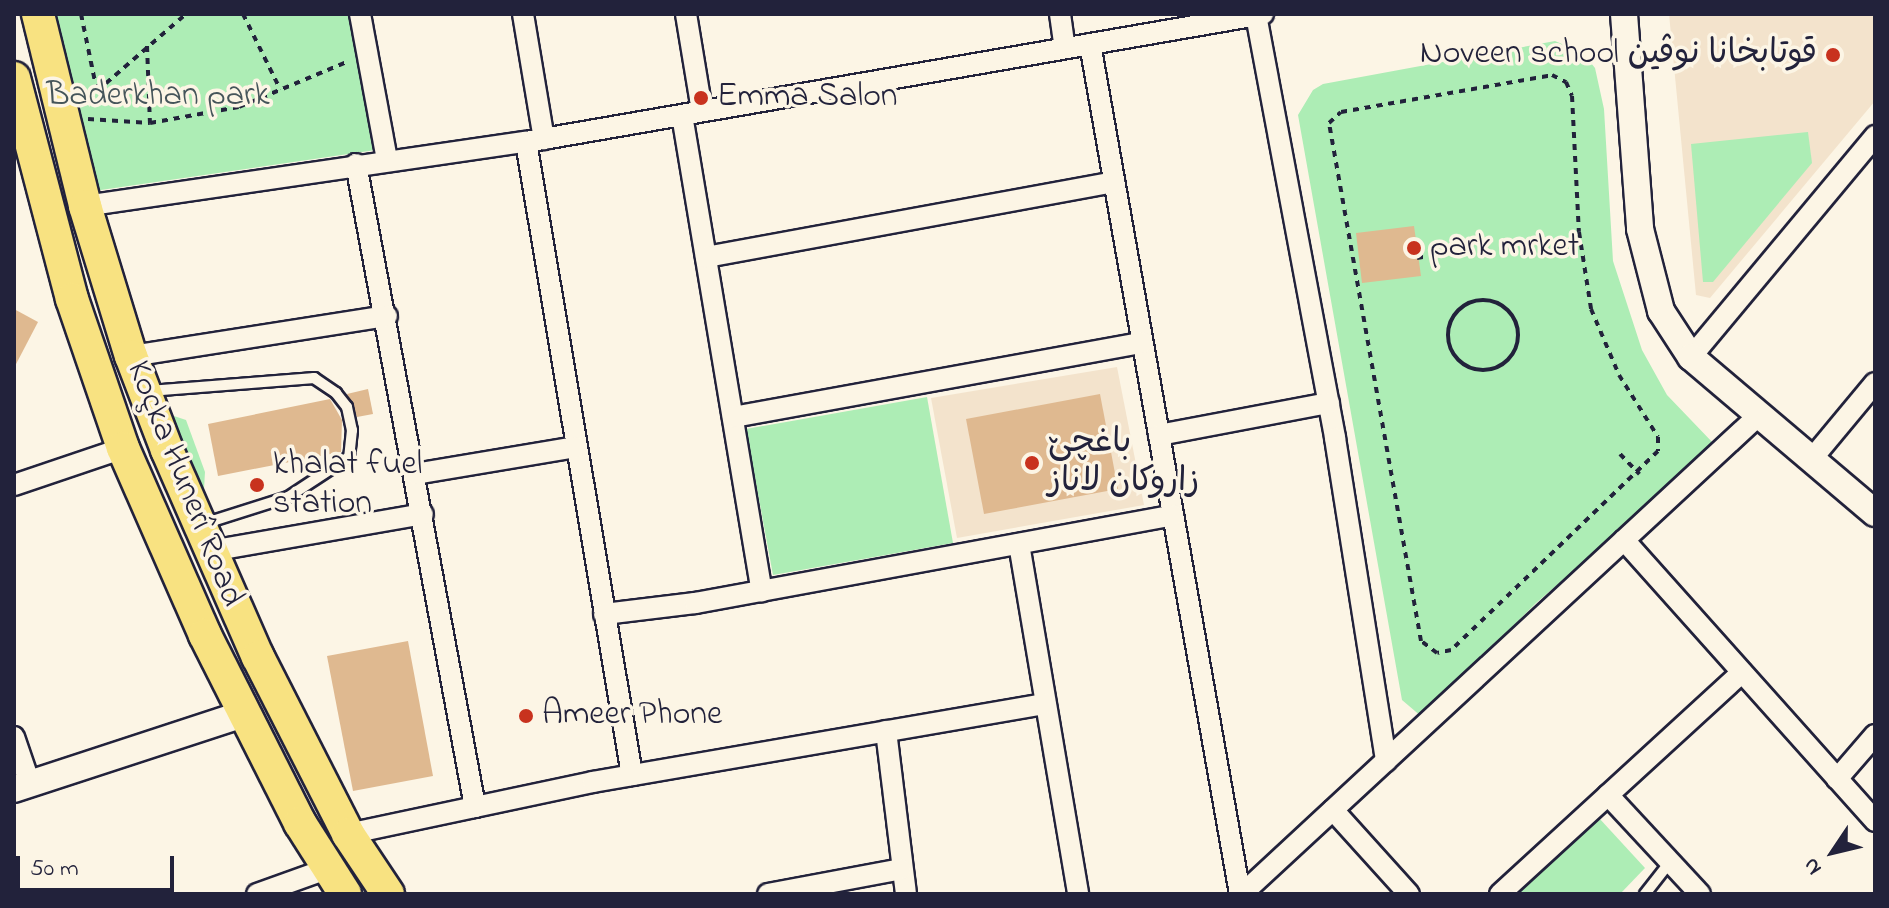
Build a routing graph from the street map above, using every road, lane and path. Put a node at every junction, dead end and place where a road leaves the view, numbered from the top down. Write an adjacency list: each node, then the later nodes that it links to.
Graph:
1 (38, 14): 27 (main road)
2 (81, 14): 13 (path)
3 (186, 14): 13 (path)
4 (243, 14): 17 (path)
5 (360, 14): 24 (street)
6 (523, 14): 22 (street)
7 (686, 14): 18 (street)
8 (1060, 14): 14 (street)
9 (1624, 14): 37 (street)
10 (1260, 15): 11 (street); 40 (street)
11 (1231, 17): 12 (street)
12 (1090, 44): 14 (street); 26 (street)
13 (147, 46): 20 (path)
14 (1065, 48): 18 (street)
15 (358, 57): 17 (path)
16 (14, 78): 23 (main road, Koçka Hunerî Road)
17 (280, 89): 20 (path)
18 (692, 113): 22 (street); 29 (street)
19 (77, 119): 20 (path)
20 (150, 123)
21 (1875, 136): 37 (street)
22 (535, 140): 24 (street); 44 (street)
23 (23, 152): 32 (main road, Koçka Hunerî Road)
24 (387, 159): 25 (street)
25 (356, 164): 27 (street); 33 (street)
26 (1114, 182): 29 (street); 35 (street)
27 (85, 206): 31 (main road)
28 (1469, 249): 30 (path)
29 (706, 257): 42 (street)
30 (1417, 258)
31 (109, 286): 32 (main road); 36 (main road)
32 (72, 299): 45 (main road, Koçka Hunerî Road)
33 (387, 316): 36 (street); 48 (street)
34 (1516, 324): 34 (path)
35 (1142, 343): 42 (street); 43 (street)
36 (131, 356): 39 (main road)
37 (1691, 357): 41 (street)
38 (1875, 383): 47 (street)
39 (144, 392): 54 (main road); 54 (lane)
40 (1329, 403): 43 (street); 65 (street)
41 (1758, 416): 47 (street); 55 (street)
42 (733, 417): 57 (street)
43 (1159, 435): 53 (street)
44 (576, 447): 48 (street); 58 (street)
45 (123, 448): 50 (street); 61 (main road, Koçka Hunerî Road)
46 (1620, 454): 49 (path)
47 (1811, 460): 51 (street)
48 (415, 474): 52 (street)
49 (1639, 474): 49 (path)
50 (14, 485)
51 (1875, 513)
52 (423, 514): 54 (street); 70 (street)
53 (1173, 515): 56 (street); 82 (street)
54 (205, 538): 73 (main road)
55 (1624, 540): 59 (street); 65 (street)
56 (1019, 544): 57 (street); 60 (street)
57 (762, 591): 58 (street)
58 (604, 614): 66 (street)
59 (1742, 672): 67 (street); 69 (street)
60 (1045, 704): 62 (street); 81 (street)
61 (246, 713): 68 (street); 76 (main road, Koçka Hunerî Road)
62 (886, 731): 66 (street); 75 (street)
63 (1875, 735): 67 (street)
64 (14, 737): 68 (street)
65 (1386, 761): 71 (street)
66 (632, 775): 70 (street)
67 (1837, 779): 72 (street)
68 (22, 787)
69 (1608, 795): 74 (street); 84 (street)
70 (475, 807): 73 (street)
71 (1333, 810): 82 (street); 83 (street)
72 (1875, 821)
73 (348, 834): 78 (main road)
74 (1670, 862): 85 (lane); 86 (street)
75 (901, 869): 79 (street); 80 (street)
76 (336, 881): 77 (street)
77 (257, 894)
78 (388, 894)
79 (768, 894)
80 (906, 894)
81 (1078, 894)
82 (1241, 894)
83 (1409, 894)
84 (1500, 894)
85 (1645, 894)
86 (1700, 894)

